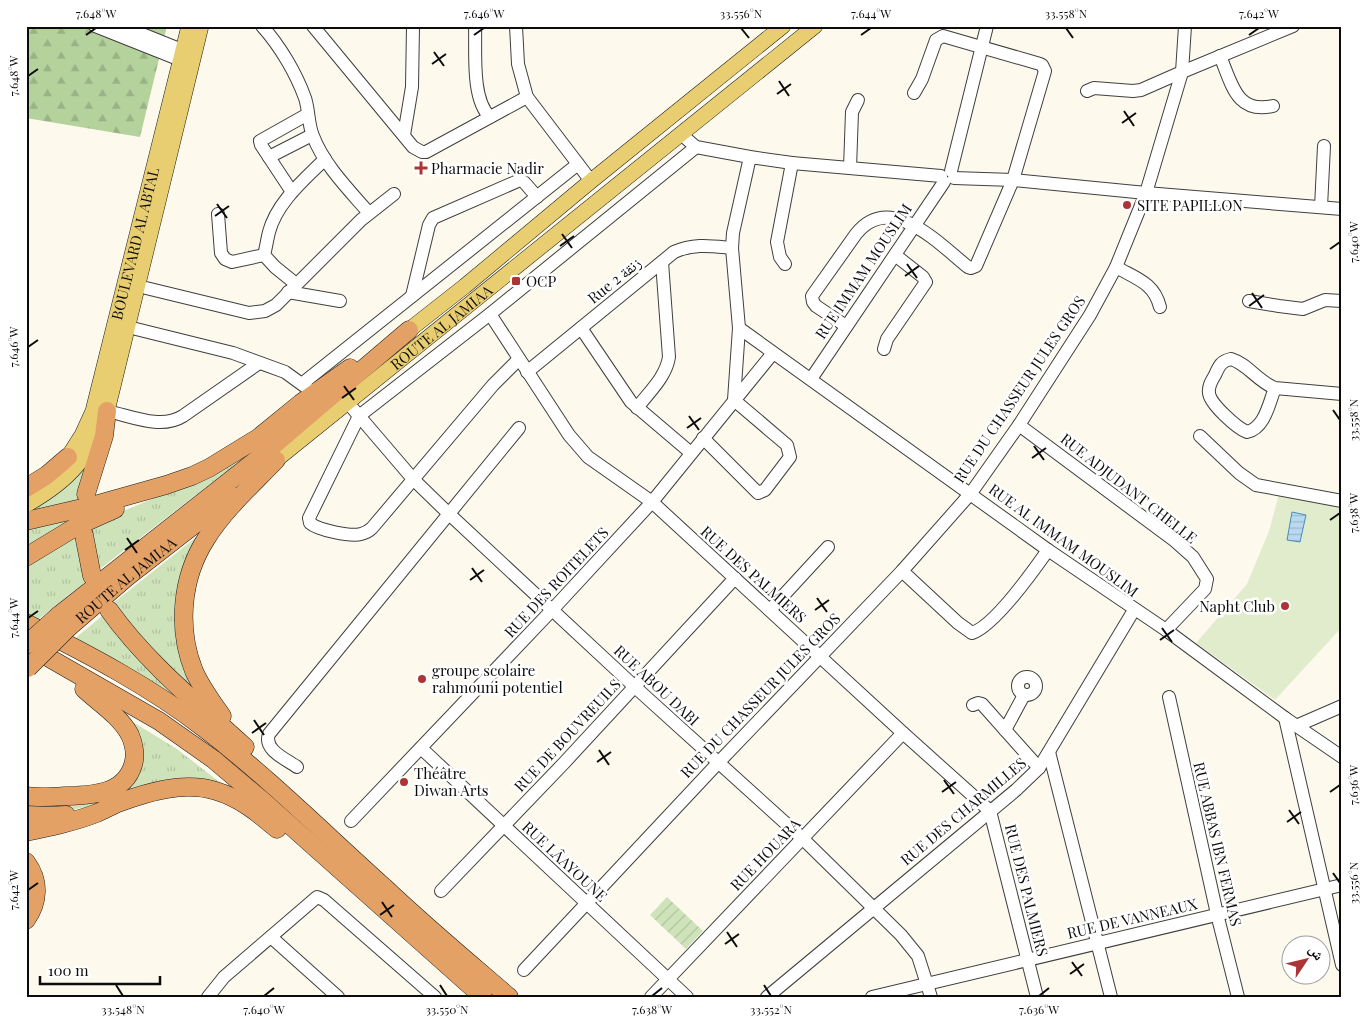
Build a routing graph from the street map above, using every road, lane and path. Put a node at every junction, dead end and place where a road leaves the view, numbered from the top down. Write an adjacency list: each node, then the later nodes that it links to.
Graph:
1 (95, 26): 17 (street)
2 (122, 26): 17 (street)
3 (189, 26): 17 (main road, BOULEVARD AL ABTAL)
4 (201, 26): 17 (main road, BOULEVARD AL ABTAL)
5 (262, 26): 24 (street)
6 (313, 26): 28 (street)
7 (413, 26): 28 (street)
8 (475, 26): 25 (street)
9 (783, 26): 39 (main road, ROUTE AL JAMIAA)
10 (815, 26): 26 (main road, ROUTE AL JAMIAA)
11 (987, 26): 15 (street)
12 (1185, 26): 18 (street, RUE DU CHASSEUR JULES GROS)
13 (1293, 26): 16 (street)
14 (520, 28): 21 (street)
15 (981, 48): 20 (street); 37 (street); 38 (street)
16 (1220, 56): 18 (street); 23 (street)
17 (187, 58): 80 (main road, BOULEVARD AL ABTAL); 87 (main road, BOULEVARD AL ABTAL)
18 (1182, 72): 19 (street); 41 (street, RUE DU CHASSEUR JULES GROS)
19 (1087, 91)
20 (914, 93)
21 (527, 98): 25 (street); 35 (street)
22 (858, 100): 36 (street)
23 (1273, 106)
24 (308, 114): 27 (street); 31 (street)
25 (490, 118): 28 (street)
26 (682, 134): 30 (street); 78 (main road, ROUTE AL JAMIAA)
27 (312, 135): 31 (street); 33 (street)
28 (404, 135)
29 (1324, 146): 44 (street)
30 (696, 147): 32 (street); 62 (street)
31 (269, 157): 40 (street)
32 (750, 157): 34 (street); 49 (street)
33 (325, 159): 40 (street); 46 (street)
34 (792, 163): 36 (street); 53 (street)
35 (578, 164): 39 (street); 43 (street)
36 (850, 168): 37 (street)
37 (948, 177): 38 (street); 48 (street, RUE IMMAM MOUSLIM)
38 (1013, 180): 41 (street); 48 (street)
39 (591, 181): 67 (main road, ROUTE AL JAMIAA)
40 (292, 192): 50 (street)
41 (1146, 193): 44 (street); 54 (street, RUE DU CHASSEUR JULES GROS)
42 (394, 194): 46 (street)
43 (537, 197): 57 (street); 57 (street)
44 (1321, 207): 45 (street)
45 (1342, 209)
46 (368, 213): 56 (street)
47 (218, 214): 50 (street)
48 (914, 224): 51 (street, RUE IMMAM MOUSLIM); 63 (street)
49 (732, 248): 52 (street, Rue 2 زنقة); 65 (street)
50 (264, 255): 56 (street)
51 (895, 255): 63 (street, RUE IMMAM MOUSLIM); 68 (street)
52 (662, 262): 64 (street, Rue 2 زنقة); 79 (street)
53 (785, 264)
54 (1116, 267): 61 (street); 82 (street, RUE DU CHASSEUR JULES GROS)
55 (146, 288): 56 (street)
56 (292, 288): 60 (street)
57 (412, 296): 74 (street)
58 (1249, 300): 59 (street)
59 (1342, 301)
60 (340, 302)
61 (1160, 307)
62 (490, 314): 70 (street, RUE DES PALMIERS); 81 (street)
63 (846, 326): 73 (street, RUE IMMAM MOUSLIM)
64 (581, 328): 72 (street, Rue 2 زنقة); 79 (street)
65 (739, 328): 69 (street, RUE AL IMMAM MOUSLIM); 77 (street)
66 (136, 329): 71 (street)
67 (409, 330): 74 (highway); 110 (highway, ROUTE AL JAMIAA)
68 (884, 349)
69 (773, 353): 73 (street, RUE AL IMMAM MOUSLIM); 77 (street, RUE DES ROITELETS)
70 (519, 359): 72 (street, RUE DES PALMIERS); 89 (street)
71 (259, 363): 74 (street); 80 (street)
72 (527, 372): 95 (street, RUE DES PALMIERS)
73 (811, 379): 92 (street, RUE AL IMMAM MOUSLIM)
74 (308, 388): 90 (highway)
75 (1275, 388): 75 (street); 76 (street)
76 (1342, 394)
77 (734, 400): 85 (street, RUE DES ROITELETS); 85 (street)
78 (348, 403): 81 (street, RUE ABOU DABI); 88 (main road, ROUTE AL JAMIAA)
79 (637, 408): 86 (street)
80 (107, 411): 93 (highway); 96 (main road, BOULEVARD AL ABTAL)
81 (358, 416): 89 (street, RUE ABOU DABI); 89 (street)
82 (1019, 425): 92 (street, RUE DU CHASSEUR JULES GROS); 112 (street, RUE ADJUDANT CHELLE)
83 (519, 428): 97 (street)
84 (1200, 436): 94 (street)
85 (703, 438): 86 (street, RUE DES ROITELETS)
86 (691, 453): 95 (street, RUE DES ROITELETS)
87 (68, 456): 91 (highway)
88 (276, 460): 110 (highway, ROUTE AL JAMIAA); 127 (highway)
89 (413, 479): 97 (street, RUE ABOU DABI)
90 (166, 485): 98 (highway); 102 (highway)
91 (26, 488)
92 (971, 493): 101 (street, RUE AL IMMAM MOUSLIM); 103 (street, RUE DU CHASSEUR JULES GROS)
93 (86, 494)
94 (1342, 501)
95 (652, 502): 105 (street, RUE DES PALMIERS); 106 (street, RUE DES ROITELETS)
96 (26, 505)
97 (448, 513): 106 (street, RUE ABOU DABI); 131 (street)
98 (26, 521)
99 (84, 535): 104 (highway)
100 (828, 547): 108 (street)
101 (1048, 550): 103 (street); 109 (street, RUE AL IMMAM MOUSLIM)
102 (26, 557)
103 (902, 571): 114 (street, RUE DU CHASSEUR JULES GROS)
104 (92, 576)
105 (735, 578): 108 (street, RUE DES PALMIERS); 116 (street, RUE DE BOUVREUILS)
106 (553, 609): 116 (street, RUE ABOU DABI); 126 (street, RUE DES ROITELETS)
107 (109, 610): 127 (highway)
108 (770, 610): 114 (street, RUE DES PALMIERS)
109 (1134, 610): 112 (street, RUE AL IMMAM MOUSLIM); 128 (street, RUE DES CHARMILLES)
110 (63, 622): 113 (highway, bridge); 115 (highway, bridge)
111 (26, 623): 157 (highway)
112 (1166, 630): 122 (street, RUE AL IMMAM MOUSLIM)
113 (26, 645): 142 (highway)
114 (821, 656): 125 (street, RUE DES PALMIERS); 130 (street, RUE DU CHASSEUR JULES GROS)
115 (27, 667): 117 (highway)
116 (635, 687): 130 (street, RUE ABOU DABI); 138 (street, RUE DE BOUVREUILS)
117 (84, 689): 133 (highway); 142 (highway)
118 (1024, 695): 124 (street)
119 (1169, 697): 148 (street, RUE ABBAS IBN FERMAS)
120 (973, 705): 124 (street)
121 (1342, 706): 123 (street)
122 (1285, 718): 123 (street, RUE AL IMMAM MOUSLIM); 144 (street)
123 (1296, 726): 129 (street)
124 (1005, 730): 132 (street)
125 (903, 733): 135 (street, RUE DES PALMIERS); 140 (street, RUE HOUARA)
126 (421, 748): 137 (street, RUE DES ROITELETS); 138 (street, RUE LÂAYOUNE)
127 (250, 752): 157 (highway)
128 (1050, 752): 132 (street, RUE DES CHARMILLES); 151 (street)
129 (1342, 758)
130 (718, 763): 140 (street, RUE ABOU DABI); 146 (street, RUE DU CHASSEUR JULES GROS)
131 (297, 767)
132 (1039, 768): 135 (street, RUE DES CHARMILLES)
133 (26, 796)
134 (118, 803): 136 (highway); 139 (highway); 142 (highway)
135 (990, 811): 147 (street, RUE DES CHARMILLES); 152 (street, RUE DES PALMIERS)
136 (26, 814)
137 (351, 821)
138 (504, 825): 145 (street, RUE DE BOUVREUILS); 146 (street, RUE LÂAYOUNE)
139 (26, 832)
140 (802, 838): 147 (street, RUE ABOU DABI); 155 (street, RUE HOUARA)
141 (26, 862): 149 (highway)
142 (332, 863): 162 (highway)
143 (1342, 885): 144 (street, RUE DE VANNEAUX)
144 (1324, 889): 148 (street, RUE DE VANNEAUX); 153 (street)
145 (441, 891)
146 (586, 903): 154 (street, RUE DU CHASSEUR JULES GROS); 155 (street, RUE LÂAYOUNE)
147 (874, 908): 156 (street, RUE ABOU DABI); 158 (street, RUE DES CHARMILLES)
148 (1217, 914): 151 (street, RUE DE VANNEAUX); 169 (street, RUE ABBAS IBN FERMAS)
149 (26, 920)
150 (271, 937): 159 (street); 160 (street); 161 (street)
151 (1098, 943): 152 (street, RUE DE VANNEAUX); 168 (street)
152 (1028, 960): 156 (street, RUE DE VANNEAUX); 167 (street, RUE DES PALMIERS)
153 (1342, 965)
154 (524, 970)
155 (668, 979): 163 (street, RUE HOUARA); 164 (street, RUE LÂAYOUNE)
156 (928, 984): 165 (street, RUE DE VANNEAUX); 166 (street, RUE ABOU DABI)
157 (504, 992)
158 (773, 994)
159 (208, 997)
160 (338, 997)
161 (436, 997)
162 (483, 997)
163 (651, 997)
164 (687, 997)
165 (872, 997)
166 (930, 997)
167 (1037, 997)
168 (1110, 997)
169 (1238, 997)

